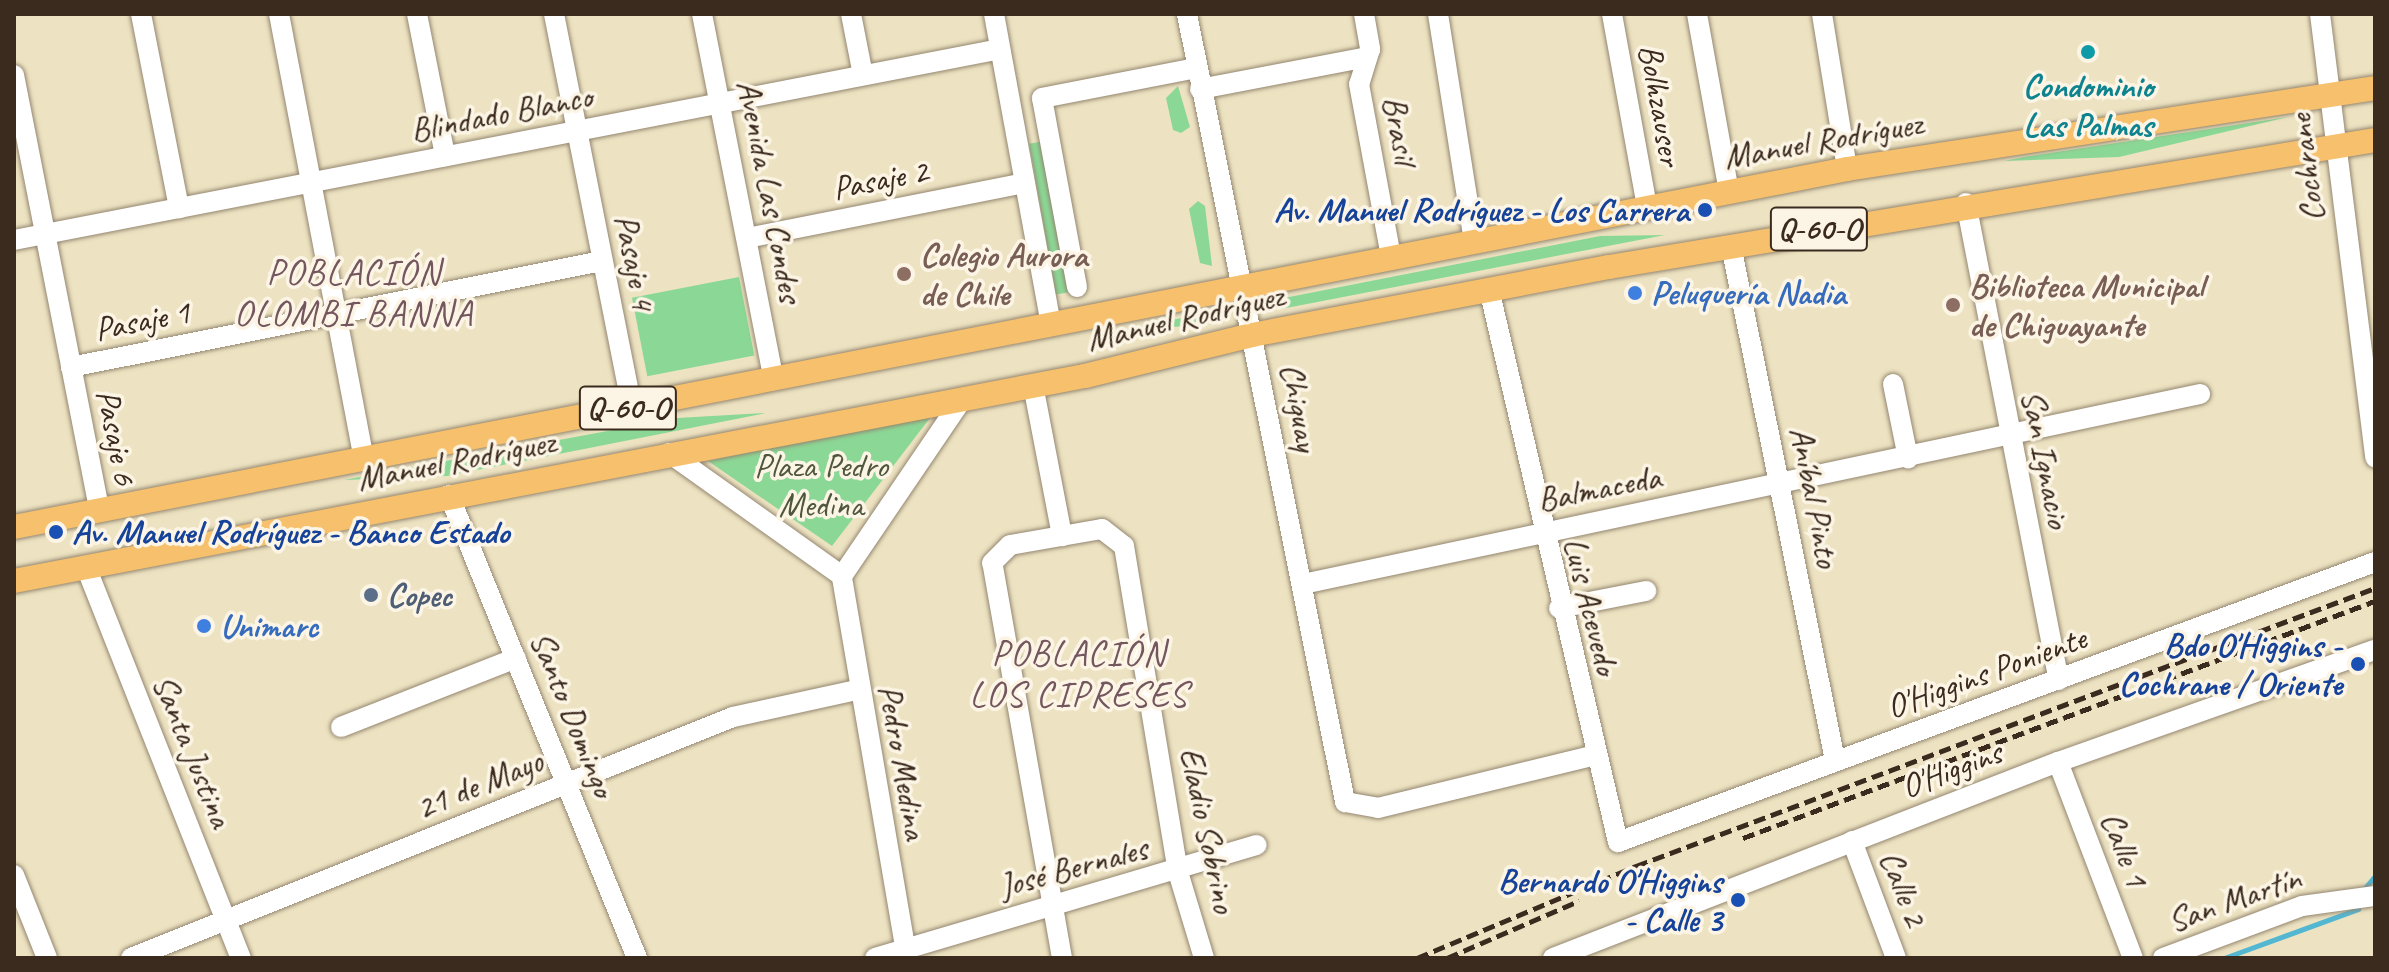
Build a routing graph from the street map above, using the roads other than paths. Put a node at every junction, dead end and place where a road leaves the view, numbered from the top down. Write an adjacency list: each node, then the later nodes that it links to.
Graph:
1 (141, 14): 34 (street)
2 (279, 14): 29 (street)
3 (417, 14): 27 (street)
4 (554, 14): 24 (street, Pasaje 4)
5 (702, 14): 23 (street, Avenida Las Condes)
6 (851, 14): 19 (street)
7 (994, 14): 15 (street)
8 (1187, 14): 17 (street, Chiguay)
9 (1364, 14): 16 (street, Brasil)
10 (1438, 14): 38 (street)
11 (1612, 14): 33 (street, Bolhzauser)
12 (1697, 14): 31 (street)
13 (1822, 14): 28 (street)
14 (2320, 14): 22 (street, Cochrane)
15 (1000, 49): 19 (street, Blindado Blanco); 30 (street)
16 (1367, 57): 21 (street); 40 (street, Brasil)
17 (1196, 68): 21 (street, Chiguay); 43 (street)
18 (14, 75): 35 (street, Pasaje 6)
19 (863, 75): 23 (street, Blindado Blanco)
20 (2375, 88): 22 (main road, Manuel Rodríguez / Q-60-O)
21 (1200, 89): 42 (street, Chiguay)
22 (2330, 94): 26 (street, Cochrane); 28 (main road, Manuel Rodríguez / Q-60-O)
23 (720, 103): 24 (street, Blindado Blanco); 36 (street, Avenida Las Condes)
24 (576, 130): 27 (street, Blindado Blanco); 41 (street, Pasaje 4)
25 (2375, 140): 26 (main road, Manuel Rodríguez / Q-60-O)
26 (2335, 145): 32 (main road, Manuel Rodríguez / Q-60-O); 52 (street, Cochrane)
27 (445, 156): 29 (street, Blindado Blanco)
28 (1847, 169): 31 (main road, Manuel Rodríguez / Q-60-O)
29 (311, 182): 34 (street, Blindado Blanco); 45 (street)
30 (1025, 183): 36 (street, Pasaje 2); 46 (street)
31 (1729, 191): 33 (main road, Manuel Rodríguez / Q-60-O)
32 (1966, 203): 39 (main road, Manuel Rodríguez / Q-60-O); 56 (street, San Ignacio)
33 (1647, 207): 38 (main road, Manuel Rodríguez / Q-60-O)
34 (179, 208): 35 (street, Blindado Blanco)
35 (45, 234): 37 (street, Blindado Blanco); 48 (street, Pasaje 6)
36 (747, 238): 49 (street, Avenida Las Condes)
37 (14, 240)
38 (1474, 241): 40 (main road, Manuel Rodríguez / Q-60-O)
39 (1731, 246): 44 (main road, Manuel Rodríguez / Q-60-O); 61 (street, Aníbal Pinto)
40 (1391, 257): 42 (main road, Manuel Rodríguez / Q-60-O)
41 (602, 261): 45 (street, Pasaje 1); 55 (street, Pasaje 4)
42 (1241, 286): 46 (main road, Manuel Rodríguez / Q-60-O); 47 (street, Chiguay)
43 (1077, 287)
44 (1489, 289): 47 (main road, Manuel Rodríguez / Q-60-O); 65 (street, Luis Acevedo)
45 (336, 314): 48 (street, Pasaje 1); 58 (street)
46 (1051, 326): 49 (main road, Manuel Rodríguez / Q-60-O)
47 (1252, 335): 51 (main road, Manuel Rodríguez / Q-60-O); 71 (street, Chiguay)
48 (71, 367): 63 (street, Pasaje 6)
49 (774, 380): 55 (main road, Manuel Rodríguez / Q-60-O)
50 (1893, 384): 59 (street)
51 (1033, 385): 54 (main road, Manuel Rodríguez / Q-60-O); 66 (street)
52 (2370, 386): 60 (street, Cochrane)
53 (2200, 394): 56 (street, Balmaceda)
54 (963, 398): 57 (main road, Manuel Rodríguez / Q-60-O); 69 (street)
55 (632, 407): 58 (main road, Manuel Rodríguez / Q-60-O)
56 (2008, 436): 59 (street, Balmaceda); 76 (street, San Ignacio)
57 (669, 453): 62 (main road, Manuel Rodríguez / Q-60-O); 69 (street)
58 (364, 458): 63 (main road, Manuel Rodríguez / Q-60-O)
59 (1908, 458): 61 (street, Balmaceda)
60 (2375, 458)
61 (1781, 485): 65 (street, Balmaceda); 80 (street, Aníbal Pinto)
62 (449, 495): 68 (main road, Manuel Rodríguez / Q-60-O); 75 (street, Santo Domingo)
63 (99, 510): 64 (main road, Manuel Rodríguez / Q-60-O)
64 (14, 527)
65 (1540, 532): 71 (street, Balmaceda); 73 (street, Luis Acevedo)
66 (1062, 536): 86 (street, Eladio Sobrino); 89 (street)
67 (2375, 562): 76 (street, O'Higgins Poniente)
68 (86, 567): 70 (main road, Manuel Rodríguez / Q-60-O); 90 (street, Santa Justina)
69 (842, 576): 77 (street, Pedro Medina)
70 (14, 581)
71 (1303, 584): 79 (street, Chiguay)
72 (1646, 591): 73 (street)
73 (1559, 608): 79 (street, Luis Acevedo)
74 (2375, 650): 81 (street, O'Higgins)
75 (516, 658): 78 (street); 82 (street, Santo Domingo)
76 (2059, 680): 80 (street, O'Higgins Poniente)
77 (857, 690): 82 (street, 21 de Mayo); 91 (street, Pedro Medina)
78 (341, 727)
79 (1595, 755): 84 (street, Luis Acevedo)
80 (1835, 760): 84 (street, O'Higgins Poniente)
81 (2058, 762): 83 (street, O'Higgins); 101 (street, Calle 1)
82 (566, 783): 90 (street, 21 de Mayo); 95 (street, Santo Domingo)
83 (1852, 841): 99 (street, O'Higgins); 100 (street, Calle 2)
84 (1618, 842)
85 (1257, 845): 86 (street, José Bernales)
86 (1178, 872): 89 (street, José Bernales); 98 (street, Eladio Sobrino)
87 (14, 875): 92 (street)
88 (2375, 896): 102 (street, San Martín)
89 (1048, 906): 91 (street, José Bernales); 97 (street)
90 (226, 920): 93 (street, 21 de Mayo); 94 (street, Santa Justina)
91 (906, 952): 96 (street, José Bernales)
92 (47, 958)
93 (131, 958)
94 (241, 958)
95 (637, 958)
96 (875, 958)
97 (1062, 958)
98 (1204, 958)
99 (1553, 958)
100 (1896, 958)
101 (2133, 958)
102 (2163, 958)

